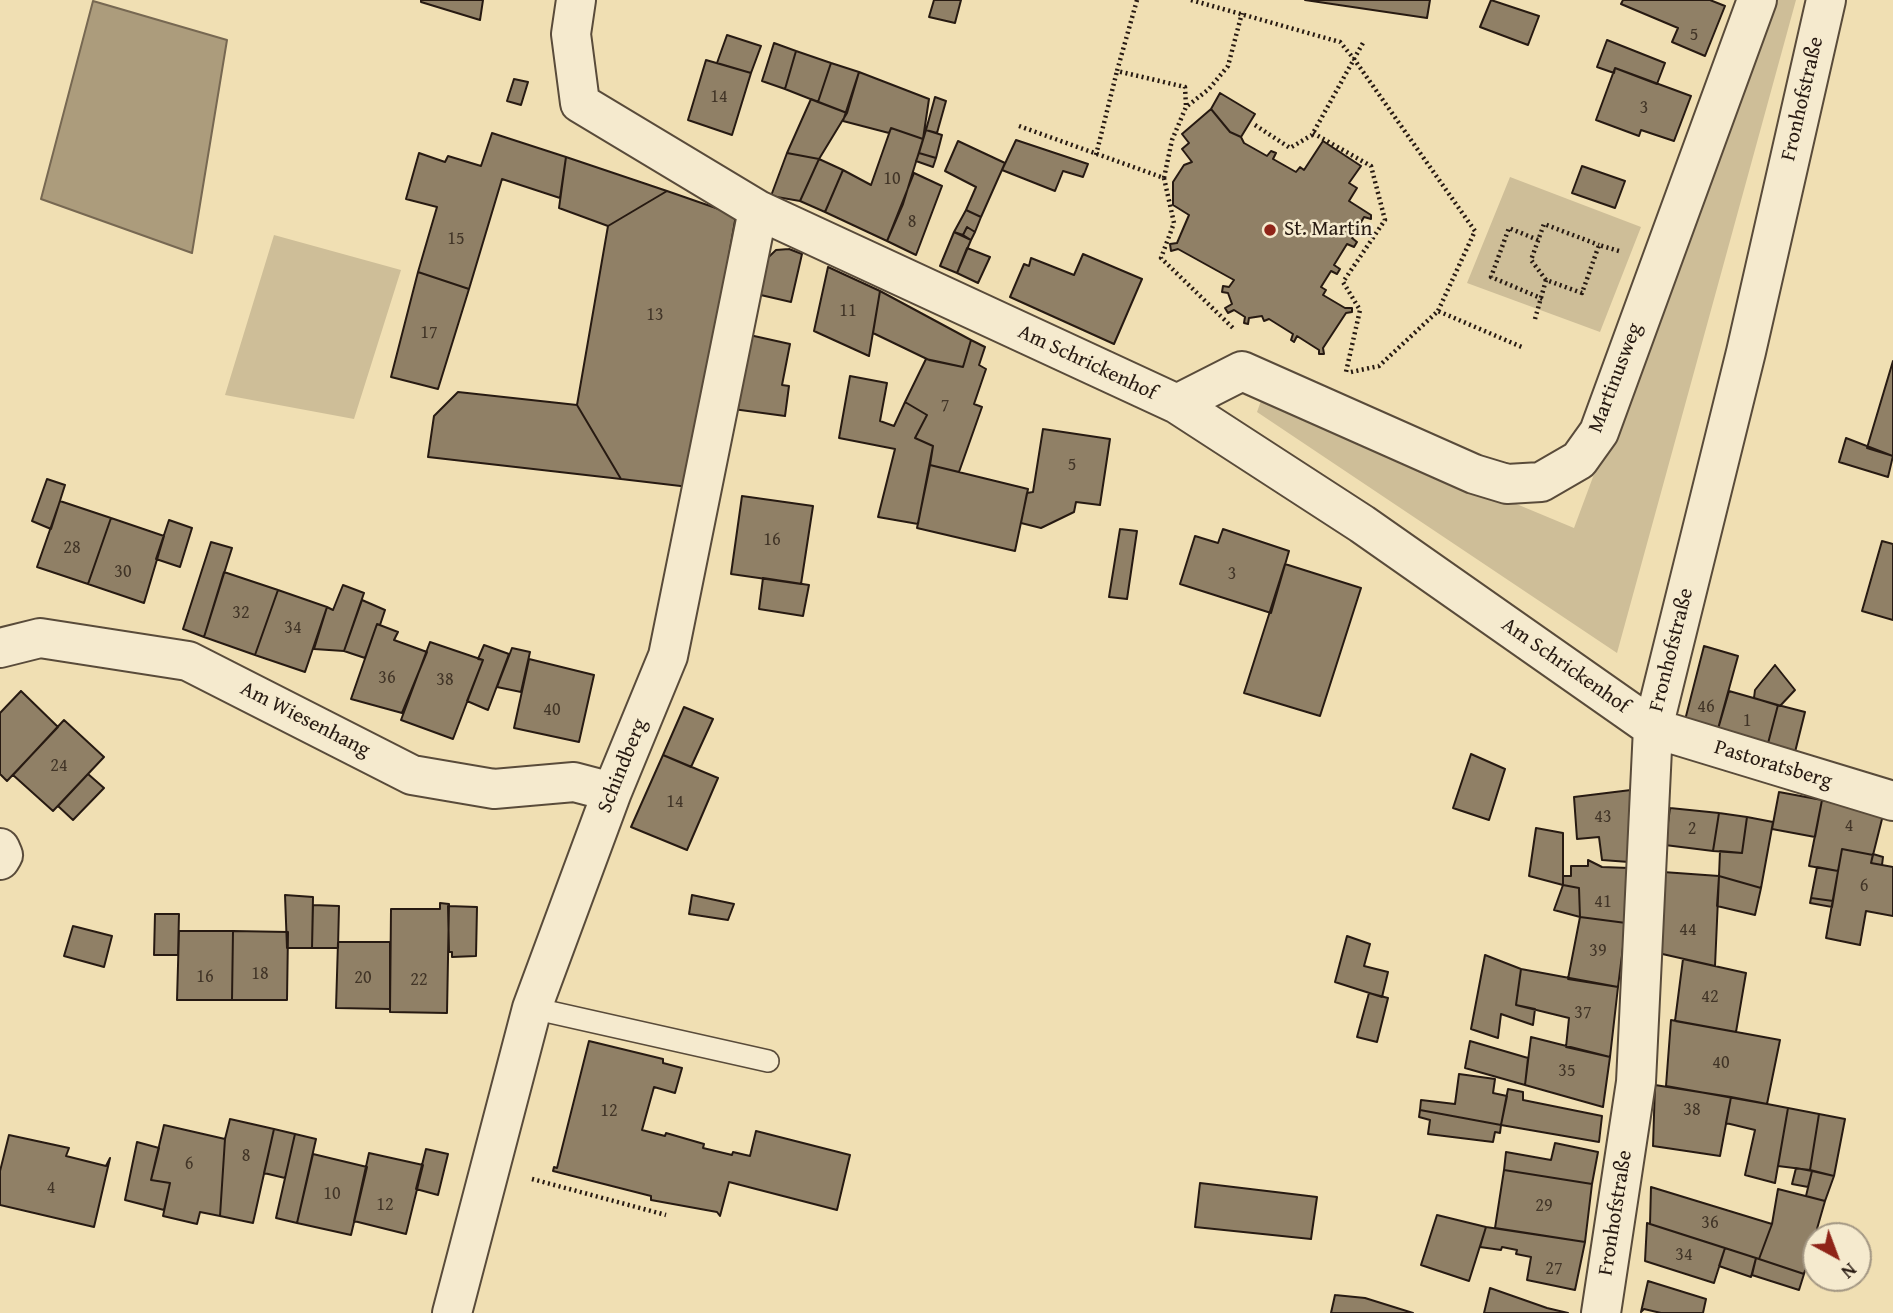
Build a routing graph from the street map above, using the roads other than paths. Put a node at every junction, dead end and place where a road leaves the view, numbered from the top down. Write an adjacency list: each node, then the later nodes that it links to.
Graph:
1 (576, 0): 4 (street, Am Schrickenhof)
2 (1757, 0): 5 (street, Martinusweg)
3 (1826, 0): 7 (street, Fronhofstraße)
4 (758, 210): 5 (street, Am Schrickenhof); 8 (street, Schindberg)
5 (1177, 404): 7 (street, Am Schrickenhof)
6 (0, 649): 8 (street, Am Wiesenhang)
7 (1653, 728): 9 (street, Pastoratsberg); 15 (street, Fronhofstraße)
8 (612, 792): 12 (street, Schindberg)
9 (1893, 801)
10 (0, 848): 11 (street)
11 (0, 860)
12 (532, 1008): 13 (lane); 14 (street, Schindberg)
13 (768, 1061)
14 (452, 1313)
15 (1601, 1313)

